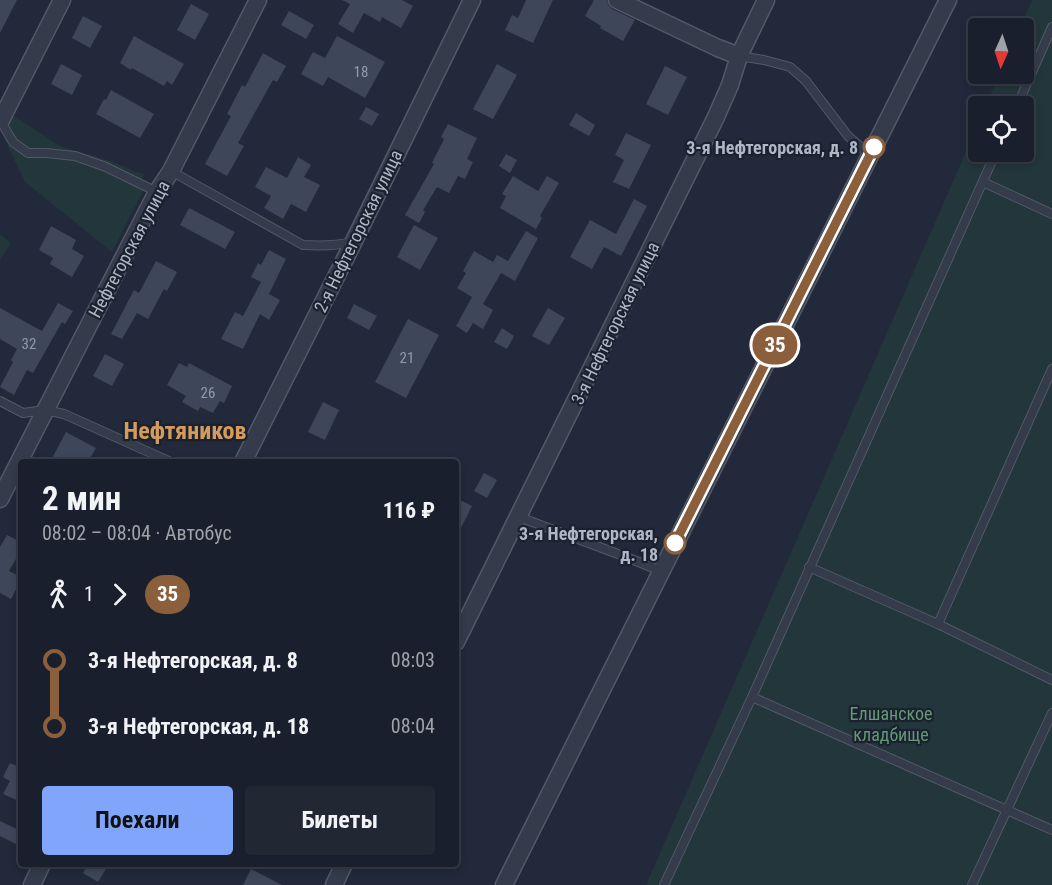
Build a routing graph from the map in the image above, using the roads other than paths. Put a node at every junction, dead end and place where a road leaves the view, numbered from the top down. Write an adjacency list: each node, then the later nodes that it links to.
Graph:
1 (62, 0): 12 (street)
2 (258, 0): 15 (street, Нефтегорская улица)
3 (472, 0): 19 (street, 2-я Нефтегорская улица)
4 (616, 0): 10 (street)
5 (766, 0): 10 (street, 3-я Нефтегорская улица)
6 (948, 0): 13 (street)
7 (1052, 27): 8 (lane)
8 (1042, 50): 9 (lane); 11 (lane)
9 (1052, 55)
10 (739, 56): 13 (lane); 28 (street, 3-я Нефтегорская улица)
11 (1021, 96)
12 (1, 120): 17 (lane)
13 (870, 155): 30 (street)
14 (992, 162): 16 (lane)
15 (171, 171): 17 (street, Нефтегорская улица); 19 (lane)
16 (983, 182): 18 (lane); 29 (lane)
17 (157, 192): 22 (street, Нефтегорская улица)
18 (1052, 213)
19 (354, 241): 25 (street, 2-я Нефтегорская улица)
20 (1052, 369): 31 (lane)
21 (0, 401): 22 (lane)
22 (45, 410): 23 (street, Нефтегорская улица); 24 (lane)
23 (20, 459)
24 (164, 459)
25 (245, 459)
26 (18, 463): 27 (street, Нефтегорская улица)
27 (0, 499)
28 (519, 517): 30 (lane); 32 (street, 3-я Нефтегорская улица)
29 (809, 567): 31 (lane); 34 (lane)
30 (661, 571): 42 (street)
31 (938, 624): 33 (lane)
32 (459, 636)
33 (1052, 680)
34 (752, 698): 36 (lane); 43 (lane)
35 (1052, 713): 36 (lane)
36 (1007, 810): 37 (lane); 44 (lane)
37 (1052, 830)
38 (41, 867): 40 (street)
39 (342, 867): 41 (street)
40 (32, 885)
41 (333, 885)
42 (504, 885)
43 (664, 885)
44 (972, 885)

